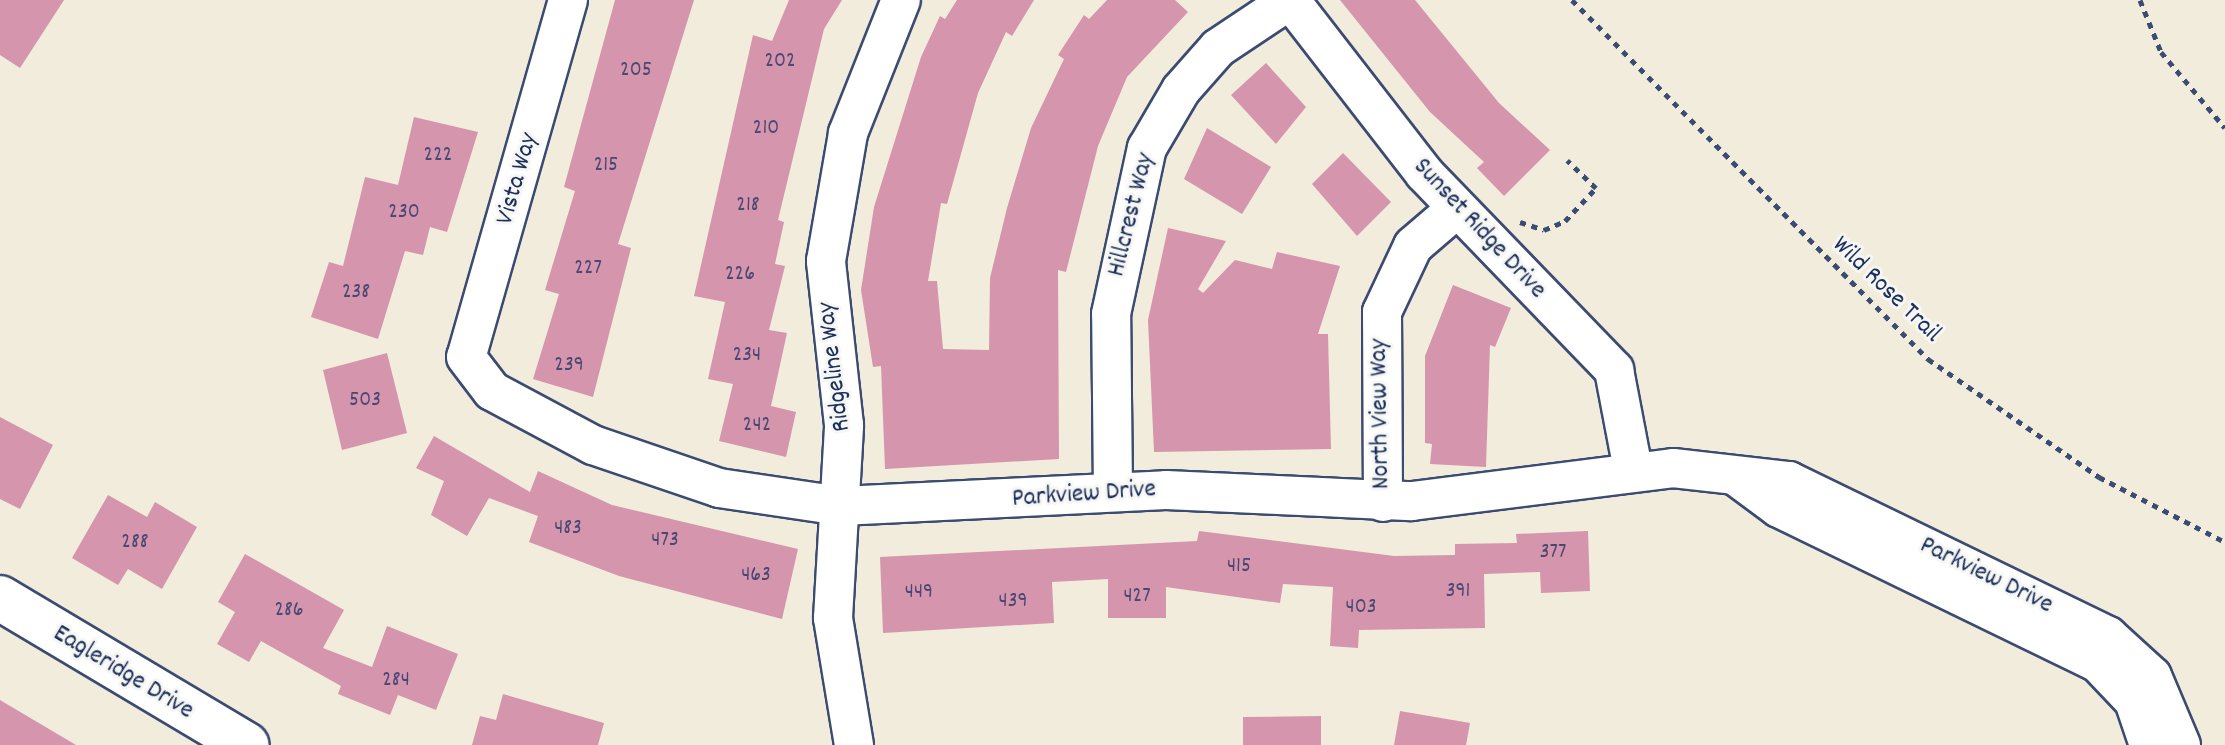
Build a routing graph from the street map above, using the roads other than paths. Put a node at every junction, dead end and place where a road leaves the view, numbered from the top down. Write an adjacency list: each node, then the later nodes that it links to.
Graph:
1 (568, 0): 5 (street, Vista Way)
2 (901, 0): 10 (street, Ridgeline Way)
3 (1290, 0): 4 (street, Sunset Ridge Drive); 8 (street, Hillcrest Way)
4 (1456, 209): 6 (street, Sunset Ridge Drive); 9 (street, North View Way)
5 (466, 357): 10 (street, Parkview Drive)
6 (1633, 470): 7 (street, Parkview Drive); 9 (street, Parkview Drive)
7 (1737, 477): 14 (street, Parkview Drive); 15 (street, Parkview Drive)
8 (1113, 491): 9 (street, Parkview Drive); 10 (street, Parkview Drive)
9 (1383, 502)
10 (841, 506): 13 (street, Ridgeline Way)
11 (0, 598): 12 (main road, Eagleridge Drive)
12 (247, 745)
13 (854, 745)
14 (2149, 745)
15 (2181, 745)

